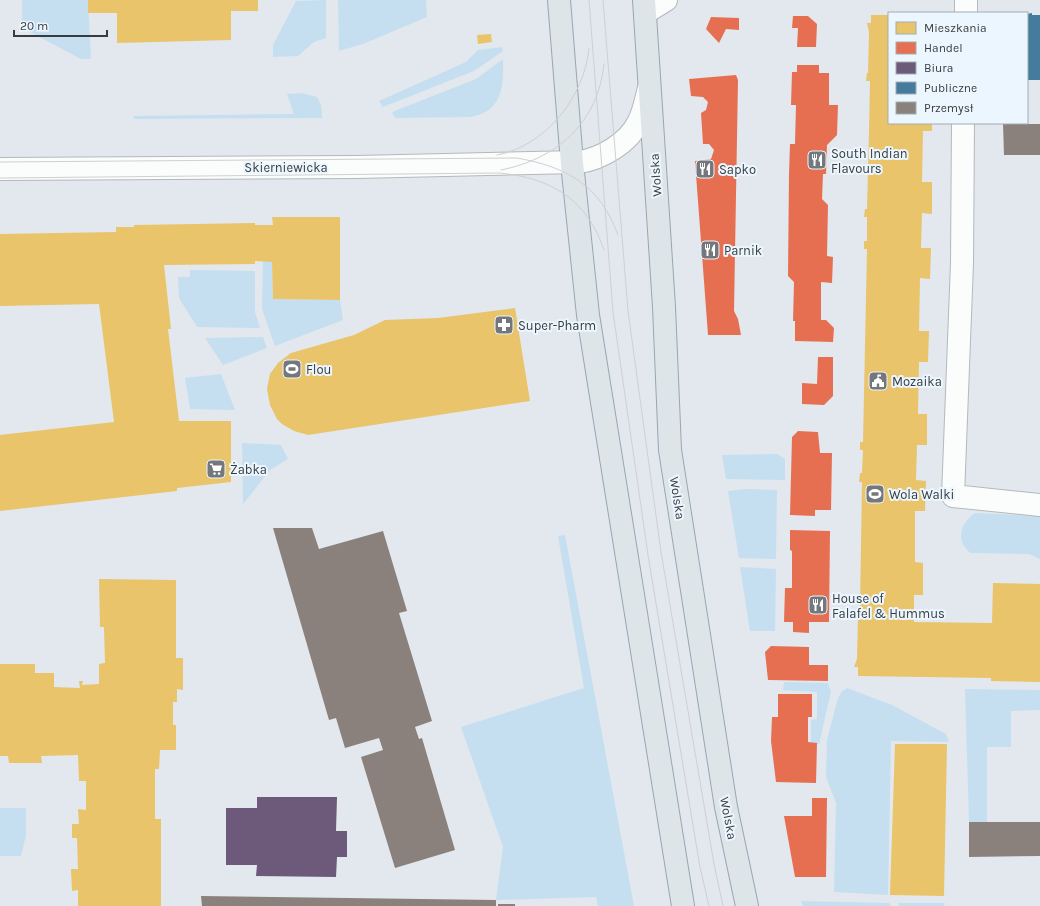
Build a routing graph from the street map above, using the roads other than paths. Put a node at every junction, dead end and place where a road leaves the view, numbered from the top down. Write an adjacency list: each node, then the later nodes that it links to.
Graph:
1 (559, 0): 8 (main road)
2 (666, 0): 4 (street)
3 (966, 0): 5 (street)
4 (645, 6): 6 (main road, Wolska)
5 (966, 12)
6 (650, 85): 8 (street, Wolska); 12 (main road, Wolska)
7 (963, 124): 10 (street)
8 (572, 163): 9 (street, Skierniewicka); 11 (main road)
9 (0, 169)
10 (1040, 504)
11 (683, 906)
12 (747, 906)

